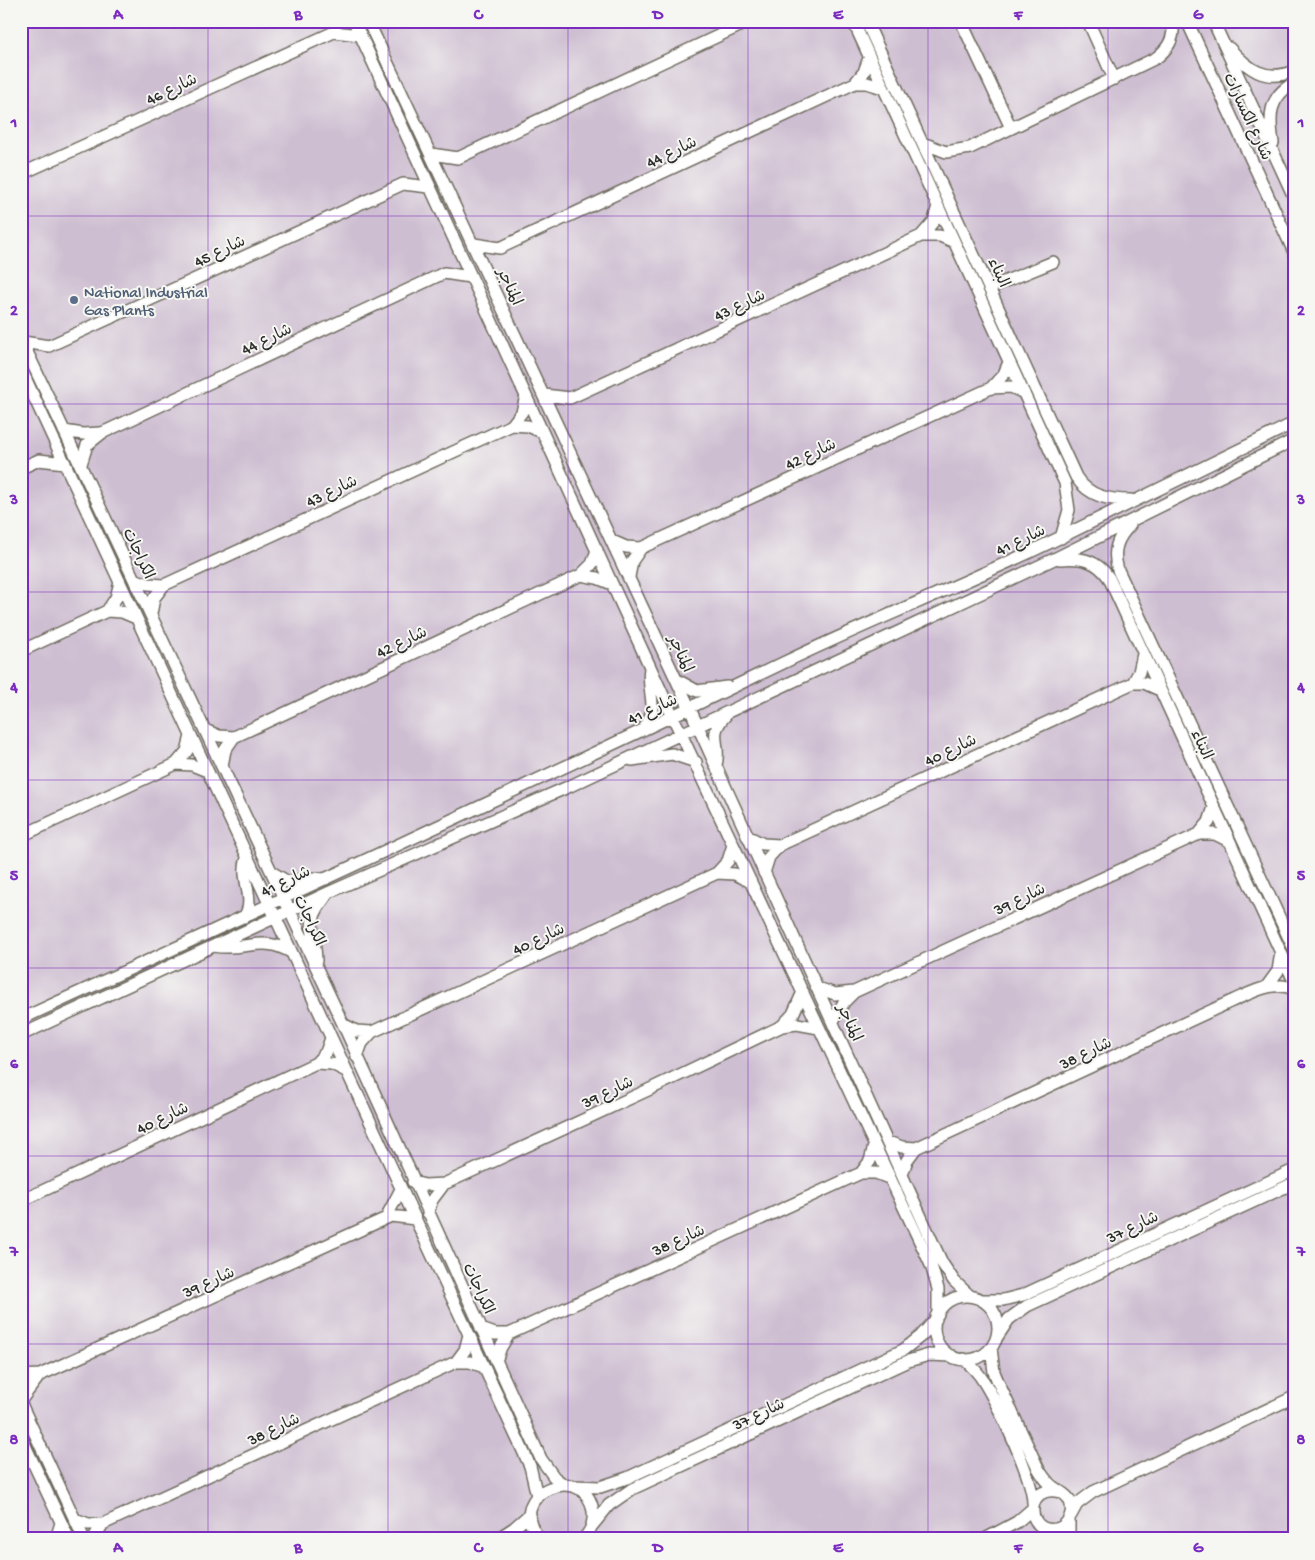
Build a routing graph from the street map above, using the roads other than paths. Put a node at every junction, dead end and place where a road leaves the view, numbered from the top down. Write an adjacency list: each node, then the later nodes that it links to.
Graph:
1 (341, 21): 13 (street)
2 (354, 21): 15 (street, المناجر)
3 (368, 21): 14 (street, المناجر)
4 (377, 21): 14 (street)
5 (750, 21): 28 (street)
6 (853, 21): 17 (street, البناء)
7 (866, 21): 24 (street, البناء)
8 (961, 21): 23 (street)
9 (1088, 21): 19 (street)
10 (1172, 21): 19 (street)
11 (1187, 21): 40 (street, شارع الكسارات)
12 (1213, 21): 16 (street, شارع الكسارات)
13 (334, 32): 15 (street); 29 (street, شارع 46)
14 (374, 34): 25 (street, المناجر)
15 (360, 35): 26 (street, المناجر)
16 (1222, 41): 18 (street); 27 (street, شارع الكسارات)
17 (869, 58): 20 (street); 22 (street, البناء)
18 (1294, 71)
19 (1114, 79): 23 (street)
20 (855, 83): 22 (street); 39 (street, شارع 44)
21 (1294, 83): 27 (street)
22 (883, 88): 34 (street, البناء)
23 (1011, 128): 24 (street)
24 (923, 143): 45 (street, البناء)
25 (431, 154): 28 (street); 31 (street, المناجر)
26 (415, 157): 30 (street); 32 (street, المناجر)
27 (1276, 157): 33 (street, شارع الكسارات)
28 (458, 158): 31 (street)
29 (21, 174)
30 (403, 184): 32 (street); 47 (street, شارع 45)
31 (446, 184): 37 (street, المناجر)
32 (429, 187): 38 (street, المناجر)
33 (1294, 197)
34 (937, 209): 35 (street, شارع 43); 36 (street, البناء)
35 (921, 236): 36 (street); 55 (street, شارع 43)
36 (952, 241): 48 (street, البناء)
37 (474, 244): 39 (street); 43 (street, المناجر)
38 (456, 246): 42 (street); 44 (street, المناجر)
39 (500, 248): 43 (street)
40 (1294, 252)
41 (1053, 262): 45 (street)
42 (444, 273): 44 (street); 60 (street, شارع 44)
43 (488, 275): 53 (street, المناجر)
44 (470, 277): 54 (street, المناجر)
45 (989, 288): 68 (street, البناء)
46 (22, 341): 47 (street); 50 (street, الكراجات)
47 (49, 346): 50 (street)
48 (1009, 362): 51 (street, شارع 42); 52 (street, البناء)
49 (22, 373): 62 (street, الكراجات)
50 (37, 373): 59 (street, الكراجات)
51 (991, 388): 52 (street, شارع 42); 72 (street, شارع 42)
52 (1024, 393): 70 (street, البناء)
53 (544, 395): 55 (street); 57 (street, المناجر)
54 (526, 396): 58 (street); 61 (street, المناجر)
55 (570, 398): 57 (street)
56 (1294, 423): 68 (street, شارع 41)
57 (558, 425): 71 (street, المناجر)
58 (512, 426): 61 (street); 80 (street, شارع 43)
59 (64, 431): 60 (street, شارع 44); 66 (street, الكراجات)
60 (102, 432): 66 (street, شارع 44)
61 (542, 432): 73 (street, المناجر)
62 (51, 433): 64 (street); 65 (street, الكراجات)
63 (1294, 440): 69 (street, شارع 41)
64 (39, 460): 65 (street); 67 (street)
65 (65, 464): 78 (street, الكراجات)
66 (81, 464): 77 (street, الكراجات)
67 (21, 468)
68 (1133, 500): 70 (street, شارع 41)
69 (1137, 518): 74 (street, شارع 41); 126 (street, البناء)
70 (1061, 538): 89 (street, شارع 41)
71 (612, 541): 72 (street); 76 (street, المناجر)
72 (642, 548): 76 (street)
73 (597, 550): 75 (street); 79 (street, المناجر)
74 (1054, 559): 85 (street, البناء); 92 (street, شارع 41)
75 (582, 575): 79 (street); 99 (street, شارع 42)
76 (629, 577): 87 (street, المناجر)
77 (134, 579): 80 (street); 82 (street, الكراجات)
78 (120, 582): 81 (street); 83 (street, الكراجات)
79 (612, 584): 86 (street, المناجر)
80 (164, 585): 82 (street)
81 (107, 611): 83 (street); 84 (street)
82 (151, 614): 95 (street, الكراجات)
83 (136, 618): 98 (street, الكراجات)
84 (21, 651)
85 (1143, 654): 88 (street); 90 (street, البناء)
86 (650, 667): 93 (street, المناجر); 96 (street, المناجر)
87 (677, 680): 89 (street); 91 (street, المناجر)
88 (1133, 682): 90 (street); 112 (street, شارع 40)
89 (734, 687): 91 (street, شارع 41)
90 (1160, 690): 106 (street, البناء)
91 (690, 709): 93 (street, شارع 41); 94 (street, المناجر)
92 (731, 710): 94 (street, شارع 41); 104 (street)
93 (673, 717): 96 (street, شارع 41); 97 (street, المناجر)
94 (697, 726): 97 (street, شارع 41); 104 (street, المناجر)
95 (205, 730): 99 (street); 103 (street, الكراجات)
96 (643, 730): 117 (street, شارع 41)
97 (681, 733): 100 (street, شارع 41); 101 (street, المناجر)
98 (191, 736): 102 (street); 105 (street, الكراجات)
99 (234, 737): 103 (street)
100 (625, 760): 101 (street); 119 (street, شارع 41)
101 (696, 762): 111 (street, المناجر)
102 (176, 764): 105 (street); 108 (street)
103 (222, 766): 114 (street, الكراجات)
104 (716, 766): 109 (street, المناجر)
105 (207, 771): 113 (street, الكراجات)
106 (1214, 807): 107 (street); 110 (street, البناء)
107 (1198, 834): 110 (street); 135 (street, شارع 39)
108 (21, 836)
109 (747, 836): 112 (street); 116 (street, المناجر)
110 (1230, 841): 127 (street, البناء)
111 (733, 845): 115 (street); 118 (street, المناجر)
112 (780, 845): 116 (street)
113 (247, 858): 121 (street, الكراجات); 123 (street)
114 (271, 872): 117 (street); 120 (street, الكراجات)
115 (717, 873): 118 (street); 141 (street, شارع 40)
116 (764, 873): 132 (street, المناجر)
117 (327, 879): 120 (street, شارع 41)
118 (751, 882): 134 (street, المناجر)
119 (330, 892): 122 (street, شارع 41); 129 (street)
120 (284, 899): 121 (street, شارع 41); 122 (street, الكراجات)
121 (269, 906): 123 (street, شارع 41); 124 (street, الكراجات)
122 (289, 910): 124 (street, شارع 41); 129 (street, الكراجات)
123 (244, 917): 136 (street, شارع 41)
124 (275, 917): 125 (street, شارع 41); 128 (street, الكراجات)
125 (212, 946): 128 (street); 142 (street, شارع 41)
126 (1294, 949)
127 (1281, 952): 130 (street, البناء); 131 (street)
128 (292, 953): 143 (street, الكراجات)
129 (315, 968): 138 (street, الكراجات)
130 (1294, 981)
131 (1267, 986): 133 (street); 149 (street, شارع 38)
132 (818, 988): 135 (street, شارع 39); 137 (street, المناجر)
133 (1294, 989)
134 (803, 992): 139 (street, شارع 39); 140 (street, المناجر)
135 (854, 992): 137 (street, شارع 39)
136 (21, 1019)
137 (833, 1021): 147 (street, المناجر)
138 (343, 1024): 141 (street); 144 (street, الكراجات)
139 (782, 1026): 140 (street, شارع 39); 156 (street, شارع 39)
140 (819, 1028): 148 (street, المناجر)
141 (372, 1032): 144 (street)
142 (21, 1035)
143 (331, 1038): 145 (street); 146 (street, الكراجات)
144 (358, 1057): 154 (street, الكراجات)
145 (316, 1063): 146 (street); 158 (street, شارع 40)
146 (346, 1071): 157 (street, الكراجات)
147 (888, 1142): 149 (street); 152 (street, المناجر)
148 (874, 1146): 151 (street); 153 (street, المناجر)
149 (916, 1148): 152 (street)
150 (1294, 1170): 163 (street, شارع 37)
151 (861, 1173): 153 (street); 166 (street, شارع 38)
152 (902, 1174): 162 (street, المناجر)
153 (889, 1178): 164 (street, المناجر)
154 (414, 1182): 156 (street, شارع 39); 159 (street, الكراجات)
155 (1294, 1183): 168 (street, شارع 37)
156 (444, 1184): 159 (street)
157 (401, 1189): 160 (street); 161 (street, الكراجات)
158 (21, 1200)
159 (428, 1213): 165 (street, الكراجات)
160 (390, 1216): 161 (street); 175 (street, شارع 39)
161 (415, 1219): 167 (street, الكراجات)
162 (970, 1296): 163 (street); 164 (street)
163 (982, 1300): 168 (street)
164 (937, 1316): 170 (street); 181 (street, شارع 37)
165 (481, 1329): 166 (street); 172 (street, الكراجات)
166 (509, 1334): 172 (street)
167 (469, 1335): 173 (street); 174 (street, الكراجات)
168 (997, 1337): 169 (street)
169 (991, 1348): 171 (street); 183 (street)
170 (952, 1356): 171 (street); 193 (street, شارع 37)
171 (964, 1359): 185 (street)
172 (496, 1361): 181 (street, الكراجات)
173 (456, 1362): 174 (street); 190 (street, شارع 38)
174 (484, 1367): 184 (street, الكراجات)
175 (40, 1375): 176 (street, شارع 39); 178 (street, شارع 39)
176 (21, 1376)
177 (1294, 1397): 182 (street)
178 (21, 1400)
179 (21, 1404): 188 (street)
180 (21, 1437): 189 (street)
181 (568, 1485): 184 (street); 193 (street, الكراجات)
182 (1093, 1492): 183 (street); 187 (street)
183 (1061, 1493): 185 (street); 187 (street)
184 (537, 1496): 186 (street)
185 (1032, 1506): 191 (street); 192 (street)
186 (530, 1514): 198 (street); 199 (street)
187 (1070, 1517): 192 (street); 202 (street)
188 (74, 1519): 190 (street); 196 (street)
189 (61, 1523): 194 (street); 195 (street)
190 (103, 1524): 197 (street)
191 (1009, 1527): 192 (street); 200 (street)
192 (1043, 1527): 201 (street)
193 (587, 1535)
194 (56, 1539)
195 (69, 1539)
196 (84, 1539)
197 (93, 1539)
198 (497, 1539)
199 (540, 1539)
200 (985, 1539)
201 (1058, 1539)
202 (1069, 1539)

